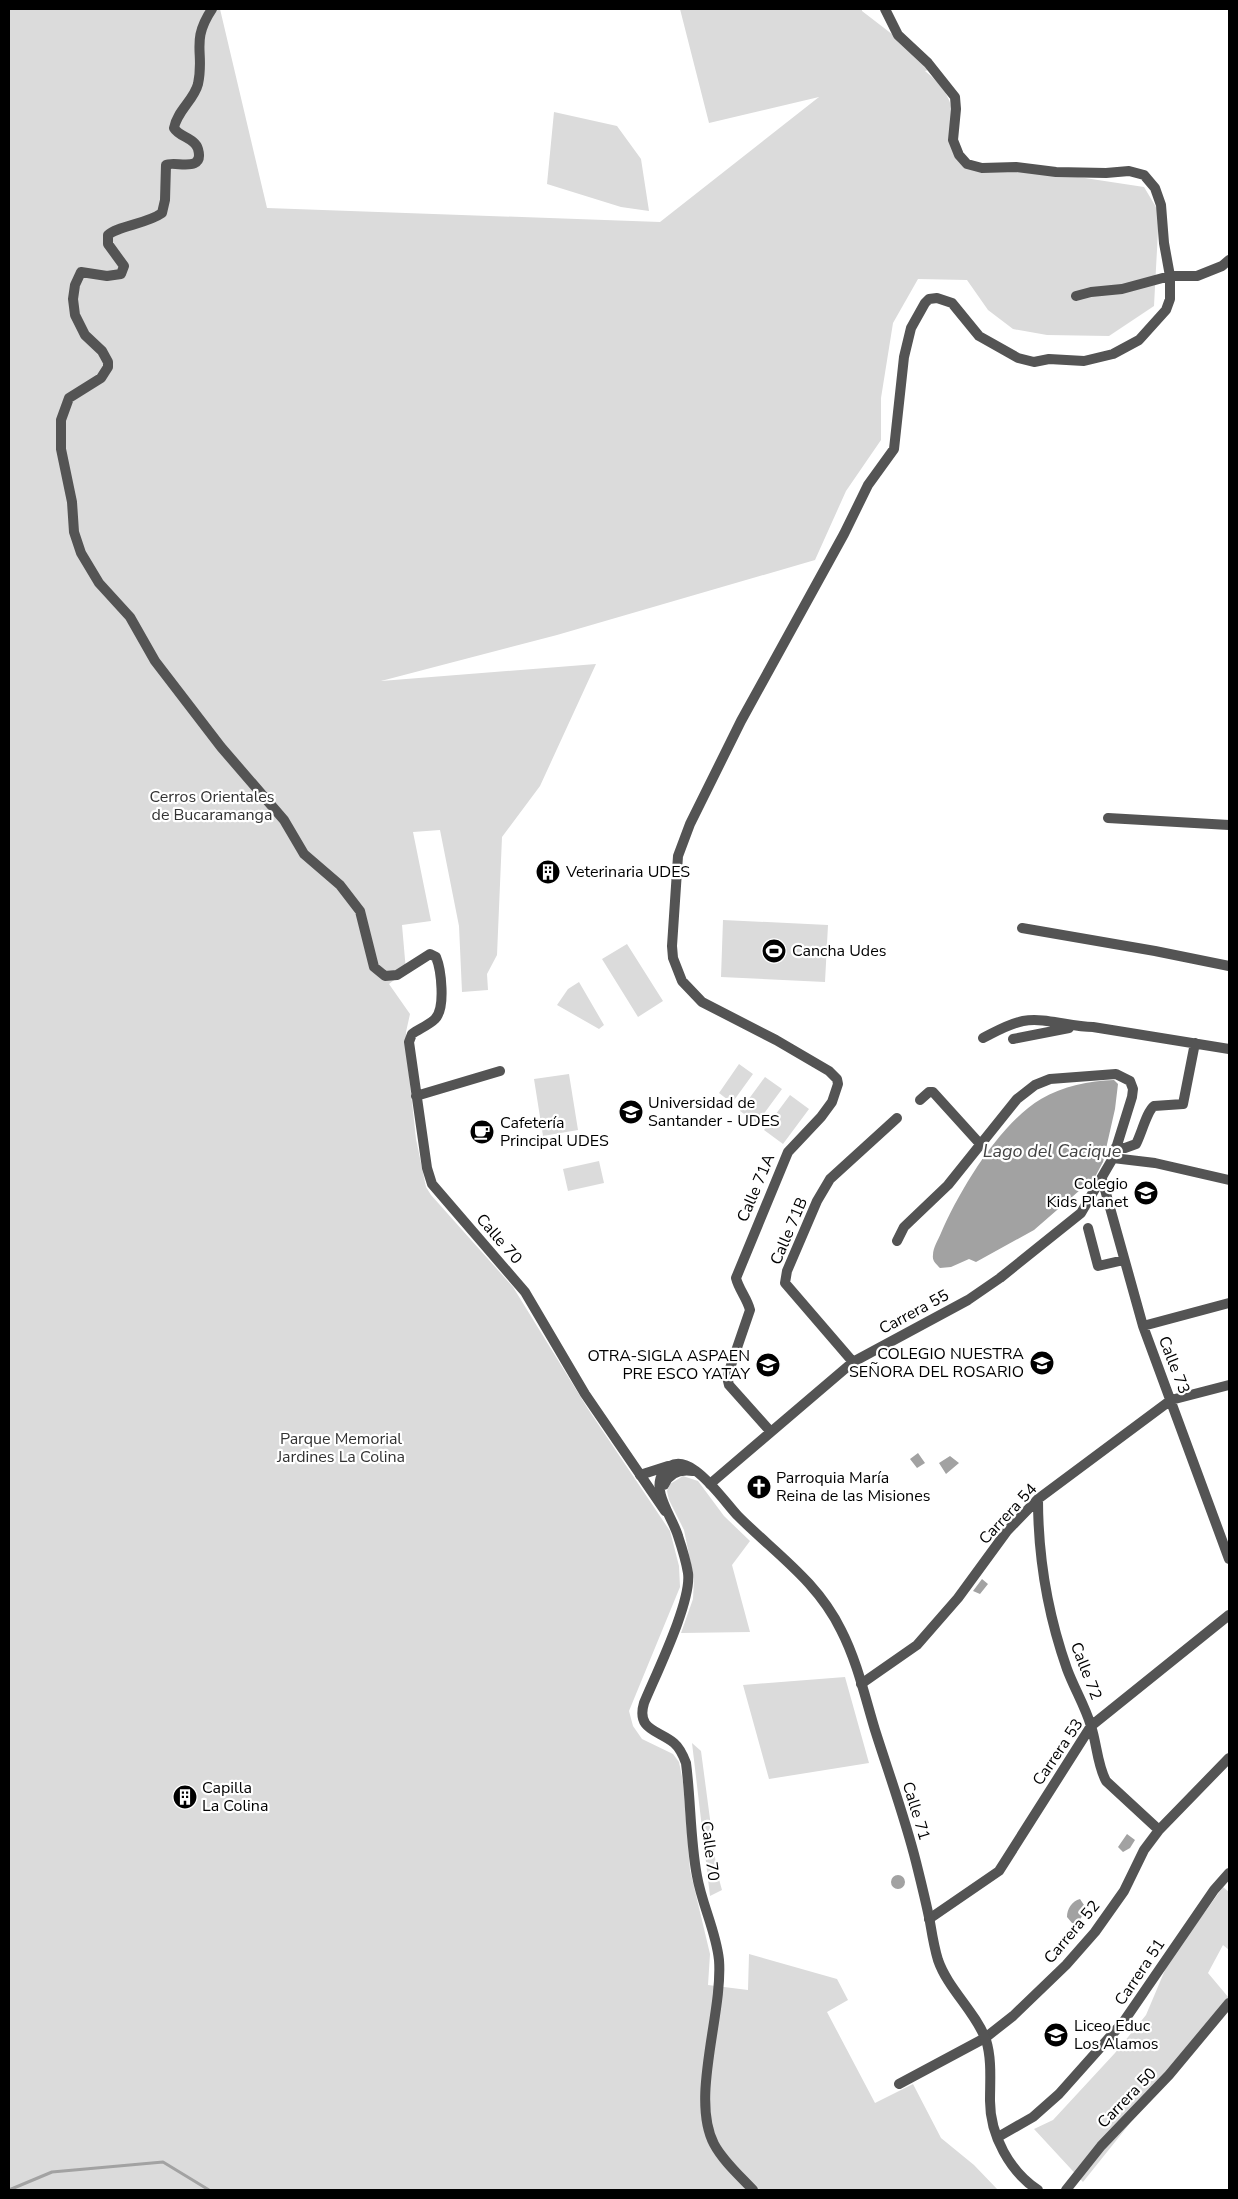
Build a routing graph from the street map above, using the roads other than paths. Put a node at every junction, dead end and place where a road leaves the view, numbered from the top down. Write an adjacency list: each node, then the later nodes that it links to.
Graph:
1 (212, 9): 16 (street, Calle 70)
2 (885, 9): 4 (street)
3 (1229, 260): 4 (street)
4 (1170, 276): 5 (street); 32 (street, Calle 71A)
5 (1076, 296)
6 (1108, 818): 7 (street)
7 (1229, 825)
8 (1022, 928): 9 (street)
9 (1229, 966)
10 (1075, 1027): 11 (street); 12 (street); 13 (street)
11 (983, 1038)
12 (1013, 1039)
13 (1195, 1043): 14 (street); 19 (street)
14 (1229, 1049)
15 (500, 1071): 16 (street)
16 (416, 1096): 35 (street, Calle 70)
17 (920, 1100): 20 (street)
18 (897, 1118): 29 (street, Calle 71B)
19 (1118, 1142): 20 (street, Carrera 55); 21 (street, Carrera 55)
20 (981, 1145): 25 (street, Carrera 55)
21 (1113, 1158): 22 (street, Carrera 55); 23 (street)
22 (1102, 1179): 26 (street, Calle 73); 29 (street, Carrera 55)
23 (1229, 1180)
24 (1088, 1228): 26 (street)
25 (898, 1241)
26 (1124, 1260): 28 (street, Calle 73)
27 (1229, 1303): 28 (street)
28 (1143, 1326): 31 (street, Calle 73)
29 (854, 1362): 32 (street, Carrera 55)
30 (1229, 1385): 31 (street, Carrera 54)
31 (1172, 1400): 37 (street, Carrera 54); 40 (street, Calle 73)
32 (771, 1432): 36 (street, Carrera 55)
33 (674, 1465): 34 (street); 35 (street); 38 (street)
34 (699, 1472): 36 (street, Calle 71); 38 (street)
35 (640, 1475): 39 (street, Calle 70)
36 (710, 1484): 42 (street, Calle 71)
37 (1038, 1499): 42 (street, Carrera 54); 43 (street, Calle 72)
38 (663, 1500): 39 (street, Calle 70)
39 (675, 1527): 52 (street, Calle 70)
40 (1229, 1559)
41 (1229, 1615): 43 (street, Carrera 53)
42 (861, 1684): 47 (street, Calle 71)
43 (1091, 1726): 45 (street, Calle 72); 47 (street, Carrera 53)
44 (1229, 1758): 45 (street, Carrera 52)
45 (1159, 1830): 49 (street, Carrera 52)
46 (1229, 1873): 51 (street, Carrera 51)
47 (930, 1919): 49 (street, Calle 71)
48 (1229, 2003): 54 (street, Carrera 50)
49 (985, 2038): 50 (street, Carrera 52); 51 (street, Calle 71)
50 (899, 2084)
51 (998, 2137): 53 (street, Calle 71)
52 (753, 2190)
53 (1038, 2190)
54 (1066, 2190)

